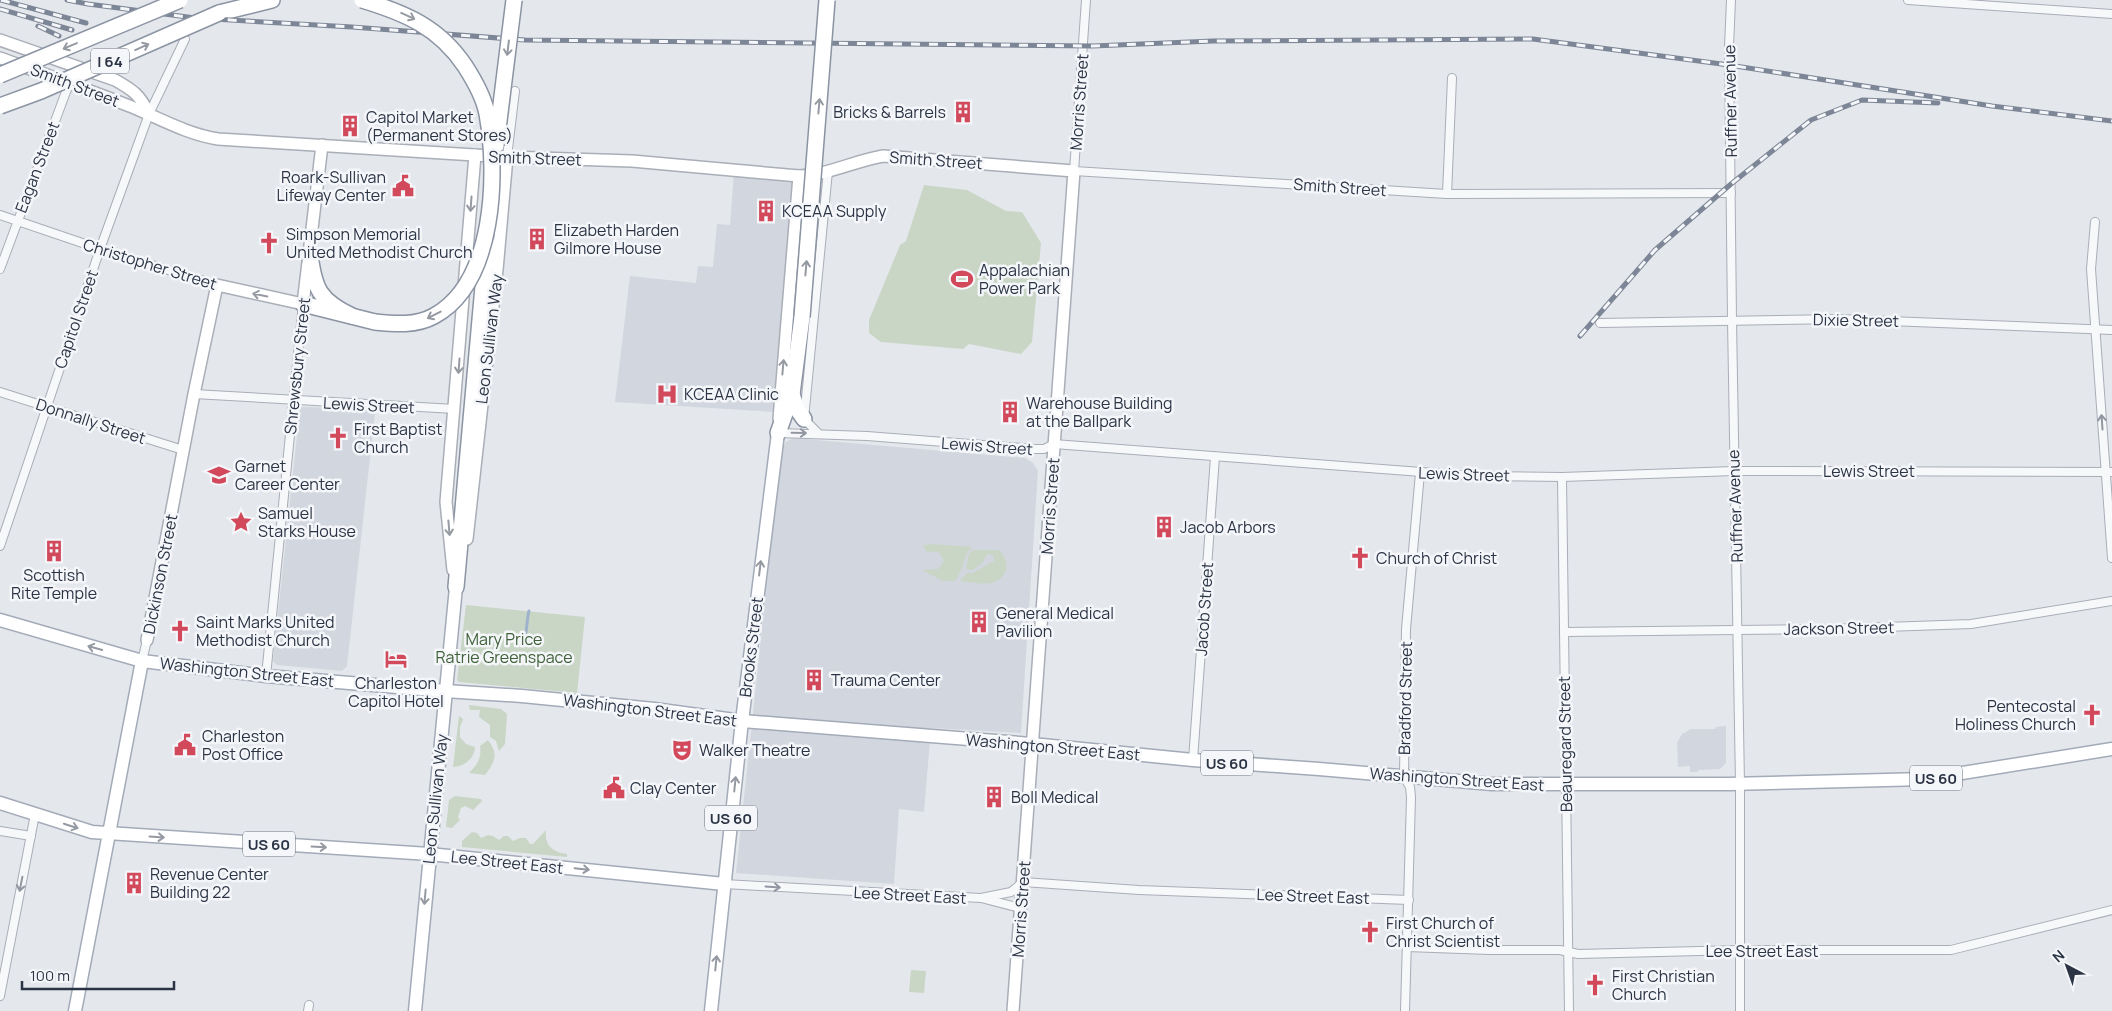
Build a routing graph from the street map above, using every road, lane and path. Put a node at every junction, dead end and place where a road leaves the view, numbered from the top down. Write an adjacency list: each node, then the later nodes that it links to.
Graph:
1 (180, 0): 18 (highway, I 64, one-way to 18, bridge)
2 (246, 0): 12 (highway, I 64)
3 (272, 0): 12 (highway)
4 (362, 0): 29 (highway, one-way to 29, bridge)
5 (514, 0): 29 (highway, one-way to 29, bridge)
6 (832, 0): 11 (street)
7 (1086, 0): 28 (street, Morris Street)
8 (1731, 0): 31 (street, Ruffner Avenue)
9 (1908, 0): 10 (street)
10 (1940, 1): 13 (street)
11 (829, 7): 49 (highway, one-way to 11, bridge)
12 (219, 13): 22 (highway, I 64, one-way to 12, bridge)
13 (2112, 14)
14 (184, 39): 23 (street, Capitol Street)
15 (0, 40): 17 (street, Smith Street)
16 (0, 58): 20 (street, Smith Street)
17 (76, 67): 20 (street, Eagan Street); 23 (street, Smith Street)
18 (0, 75)
19 (1452, 78): 32 (street)
20 (69, 83): 23 (street, Smith Street); 34 (street, Eagan Street)
21 (515, 91): 26 (street, Leon Sullivan Way)
22 (0, 106)
23 (149, 114): 24 (street, Smith Street); 37 (street, Capitol Street)
24 (322, 146): 25 (street, Smith Street); 38 (street, Shrewsbury Street)
25 (475, 155): 26 (street, Smith Street); 52 (street, Leon Sullivan Way, one-way to 52)
26 (507, 157): 30 (street, Smith Street); 65 (street, Leon Sullivan Way)
27 (828, 171): 28 (street, Smith Street); 30 (street, Smith Street); 53 (street)
28 (1074, 171): 32 (street, Smith Street); 56 (street, Morris Street)
29 (492, 172): 36 (highway, bridge)
30 (799, 176): 54 (street, one-way to 30)
31 (1731, 193): 32 (street, Smith Street); 43 (street, Ruffner Avenue)
32 (1447, 194)
33 (0, 215): 34 (street, Christopher Street)
34 (17, 221): 37 (street, Christopher Street); 39 (street, Eagan Street)
35 (2095, 222): 45 (street)
36 (487, 233): 42 (highway, one-way to 42, bridge); 65 (highway)
37 (100, 249): 40 (street, Christopher Street); 51 (street, Capitol Street)
38 (310, 254): 41 (street, Shrewsbury Street); 42 (highway)
39 (0, 269)
40 (216, 285): 41 (street, Christopher Street, one-way to 40); 48 (street, Dickinson Street)
41 (303, 304): 42 (highway); 50 (street, Shrewsbury Street)
42 (352, 316)
43 (1732, 320): 44 (street, Dixie Street); 45 (street, Dixie Street); 59 (street, Ruffner Avenue)
44 (1600, 323)
45 (2096, 330): 46 (street, Dixie Street); 61 (street, one-way to 45)
46 (2112, 330)
47 (0, 392): 51 (street, Donnally Street)
48 (194, 394): 50 (street, Lewis Street); 57 (street, Dickinson Street)
49 (792, 394): 53 (highway); 54 (highway)
50 (294, 400): 52 (street, Lewis Street); 72 (street, Shrewsbury Street)
51 (46, 406): 57 (street, Donnally Street); 63 (street, Capitol Street)
52 (455, 409): 65 (street, Leon Sullivan Way, one-way to 65)
53 (804, 419): 55 (street)
54 (778, 433): 55 (street, Lewis Street, one-way to 55); 74 (main road, Brooks Street, one-way to 54)
55 (819, 434): 56 (street, Lewis Street)
56 (1054, 444): 58 (street, Lewis Street); 75 (street, Morris Street)
57 (183, 450): 70 (street, Dickinson Street)
58 (1215, 457): 60 (street, Lewis Street); 77 (street, Jacob Street)
59 (1734, 471): 61 (street, Lewis Street); 62 (street, Lewis Street); 68 (street, Ruffner Avenue)
60 (1420, 473): 62 (street, Lewis Street); 78 (street, Bradford Street)
61 (2109, 473): 64 (street)
62 (1562, 477): 69 (street, Beauregard Street)
63 (0, 546)
64 (2112, 558)
65 (456, 587): 73 (main road, Leon Sullivan Way)
66 (2112, 601): 68 (street, Jackson Street)
67 (0, 620): 71 (main road, Washington Street East / US 60, one-way to 67)
68 (1736, 630): 69 (street, Jackson Street); 79 (street, Ruffner Avenue)
69 (1564, 632): 80 (street, Beauregard Street)
70 (147, 640): 71 (street, Dickinson Street)
71 (142, 661): 72 (main road, Washington Street East / US 60); 84 (main road, Dickinson Street)
72 (266, 676): 73 (main road, Washington Street East / US 60)
73 (445, 691): 74 (main road, Washington Street East / US 60); 86 (main road, Leon Sullivan Way)
74 (742, 721): 75 (main road, Washington Street East / US 60); 88 (main road, Brooks Street / US 60, one-way to 74)
75 (1032, 744): 77 (main road, Washington Street East / US 60); 87 (street, Morris Street)
76 (2112, 749): 79 (main road, Washington Street East / US 60)
77 (1192, 760): 78 (main road, Washington Street East / US 60)
78 (1404, 778): 80 (main road, Washington Street East / US 60); 90 (street, Bradford Street)
79 (1740, 784): 80 (main road, Washington Street East / US 60); 94 (street, Ruffner Avenue)
80 (1565, 785): 95 (street, Beauregard Street)
81 (0, 803): 82 (main road, Lee Street East / US 60)
82 (35, 814): 84 (main road, Lee Street East / US 60, one-way to 84); 85 (street)
83 (0, 831): 85 (street)
84 (109, 834): 86 (main road, Lee Street East / US 60, one-way to 86); 97 (main road, Dickinson Street)
85 (31, 836): 96 (street, one-way to 96)
86 (429, 854): 88 (main road, Lee Street East / US 60, one-way to 88); 98 (main road, Leon Sullivan Way, one-way to 98)
87 (1023, 882): 89 (street, Lee Street East); 90 (street, Lee Street East); 91 (street, Morris Street)
88 (724, 884): 89 (street, Lee Street East, one-way to 89); 99 (main road, Brooks Street, one-way to 88)
89 (981, 898): 91 (street, Lee Street East)
90 (1409, 900): 93 (street, Bradford Street)
91 (1020, 908): 100 (street, Morris Street)
92 (2112, 910): 94 (street, Lee Street East)
93 (1407, 947): 95 (street, Lee Street East); 101 (street, Bradford Street)
94 (1740, 950): 95 (street, Lee Street East); 103 (street, Ruffner Avenue)
95 (1568, 951): 102 (street, Beauregard Street)
96 (0, 996)
97 (75, 1011)
98 (415, 1011)
99 (711, 1011)
100 (1013, 1011)
101 (1405, 1011)
102 (1569, 1011)
103 (1740, 1011)

